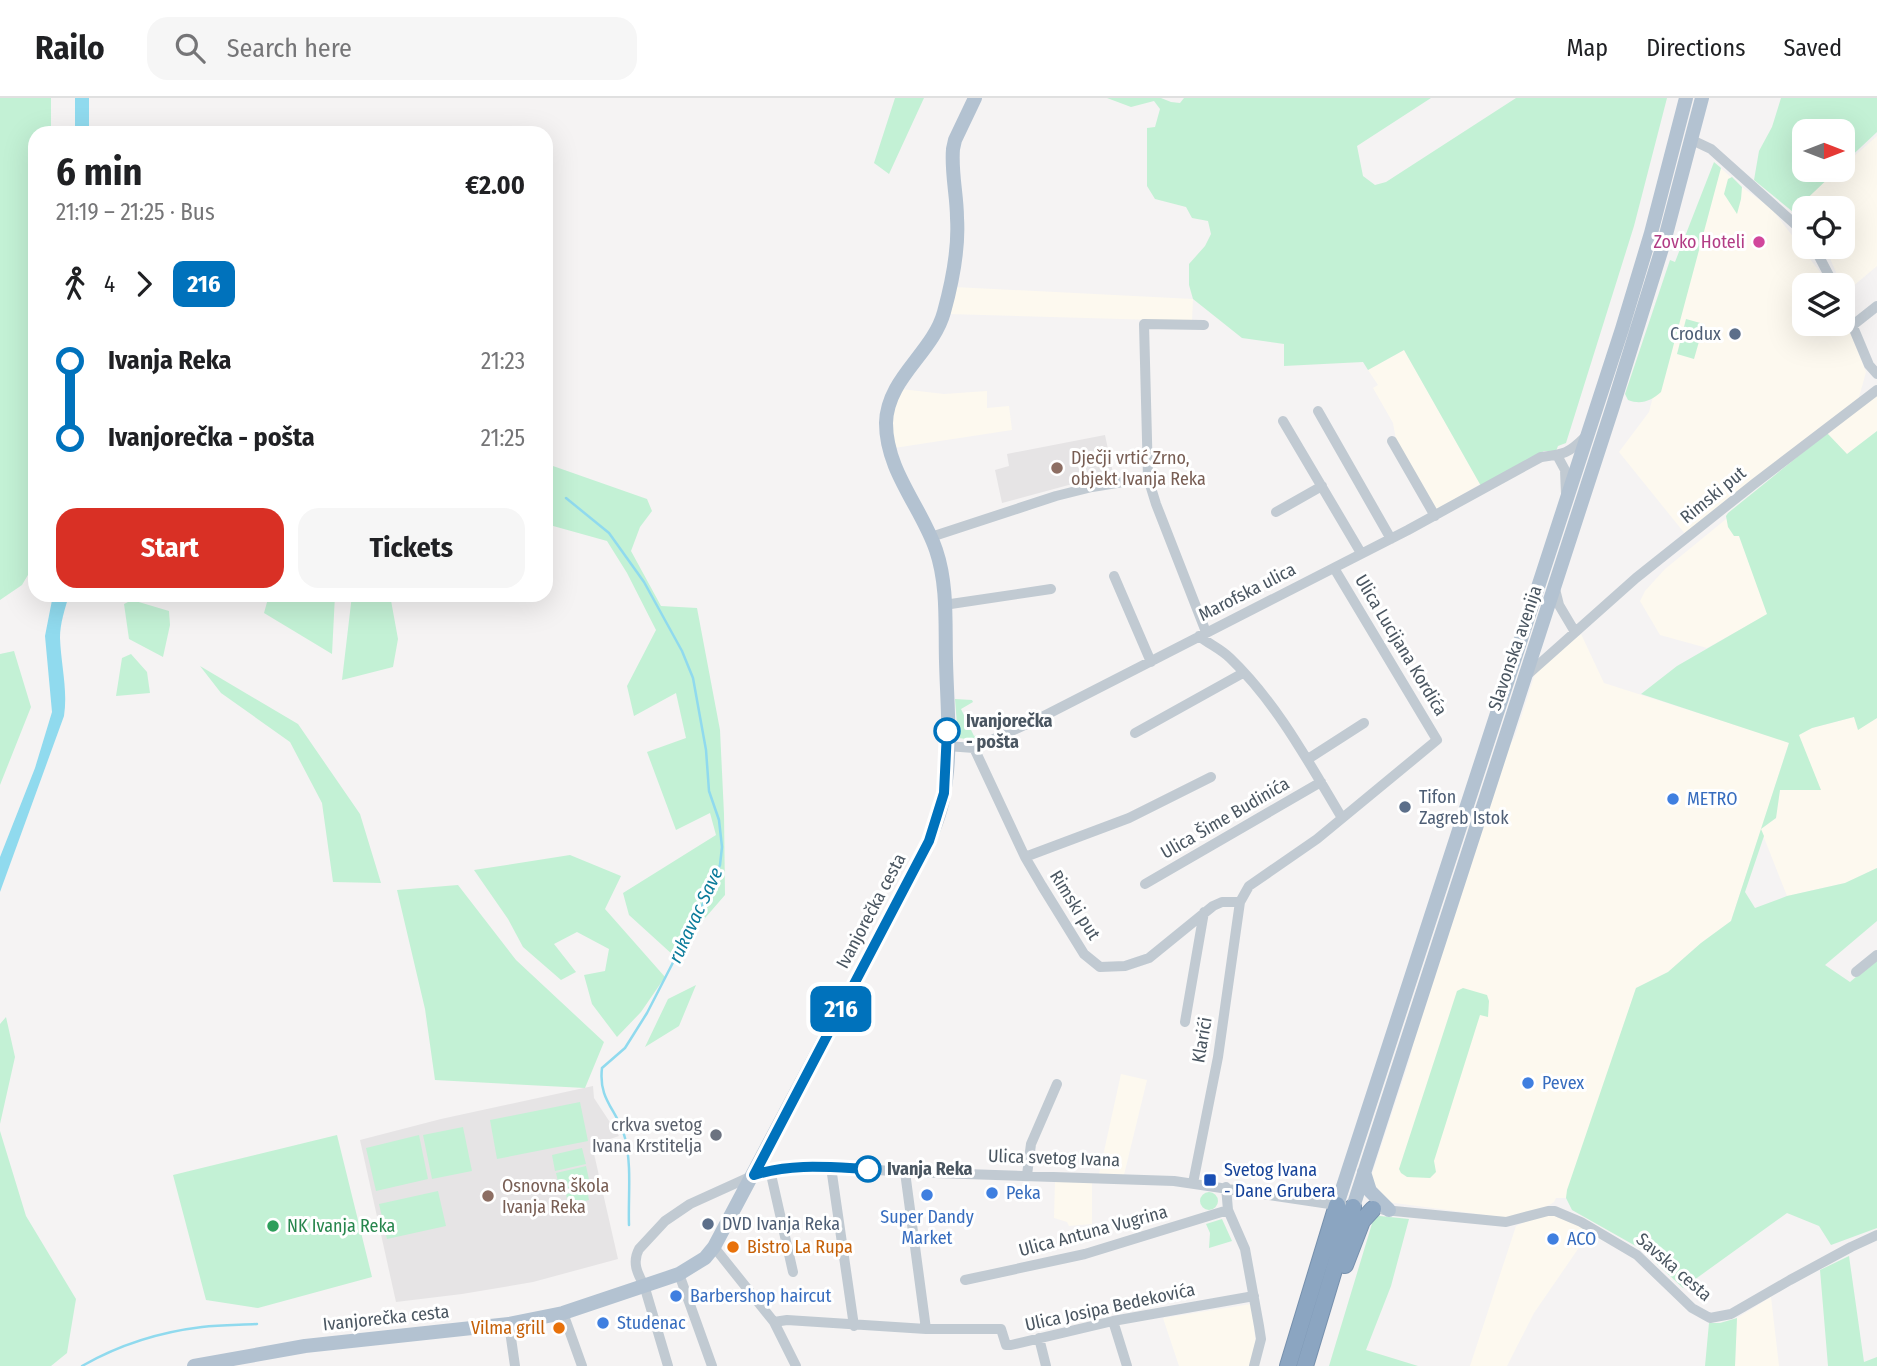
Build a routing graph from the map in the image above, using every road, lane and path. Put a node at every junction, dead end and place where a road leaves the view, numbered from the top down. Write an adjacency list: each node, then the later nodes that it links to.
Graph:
1 (975, 98): 22 (main road, Ivanjorečka cesta)
2 (1686, 98): 14 (main road, Slavonska avenija)
3 (1702, 98): 4 (main road, Slavonska avenija)
4 (1692, 140): 5 (street); 28 (main road, Slavonska avenija)
5 (1792, 224)
6 (1877, 306): 7 (street)
7 (1855, 323)
8 (1204, 325): 17 (street)
9 (1855, 330): 10 (street)
10 (1877, 374)
11 (1877, 390): 30 (street, Rimski put)
12 (1318, 411): 23 (street)
13 (1283, 421): 18 (street)
14 (1587, 436): 16 (street); 19 (main road, Slavonska avenija)
15 (1392, 441): 21 (street)
16 (1558, 457): 19 (street); 21 (street, Marofska ulica)
17 (1148, 478): 22 (street); 31 (street)
18 (1322, 486): 20 (street); 24 (street)
19 (1566, 499): 59 (main road, Slavonska avenija)
20 (1276, 512)
21 (1434, 516): 23 (street, Marofska ulica)
22 (931, 537): 29 (main road, Ivanjorečka cesta)
23 (1391, 538): 24 (street, Marofska ulica)
24 (1362, 553): 25 (street, Marofska ulica)
25 (1334, 568): 31 (street, Marofska ulica); 42 (street, Ulica Lucijana Kordića)
26 (1114, 576): 32 (street)
27 (1051, 589): 29 (street)
28 (1555, 589): 30 (street); 34 (main road, Slavonska avenija)
29 (944, 605): 37 (main road, Ivanjorečka cesta)
30 (1575, 632): 34 (street, Rimski put)
31 (1202, 634): 32 (street, Marofska ulica); 33 (street)
32 (1151, 662): 38 (street, Marofska ulica)
33 (1243, 673): 36 (street); 39 (street)
34 (1525, 677): 54 (main road, Slavonska avenija)
35 (1364, 723): 39 (street)
36 (1135, 733)
37 (947, 746): 38 (street, Marofska ulica); 55 (main road, Ivanjorečka cesta)
38 (974, 748): 43 (street, Rimski put)
39 (1308, 759): 41 (street)
40 (1211, 777): 43 (street)
41 (1321, 782): 42 (street); 44 (street, Ulica Šime Budinića)
42 (1342, 818): 45 (street)
43 (1026, 857): 46 (street, Rimski put)
44 (1145, 884)
45 (1240, 902): 46 (street, Rimski put); 57 (street, Klarići)
46 (1203, 912): 49 (street)
47 (1877, 955): 48 (street)
48 (1856, 972)
49 (1185, 1022)
50 (1057, 1084): 56 (street)
51 (831, 1167): 52 (street, Ulica svetog Ivana); 53 (street, Ulica svetog Ivana); 74 (street)
52 (770, 1170): 55 (street, Ulica svetog Ivana); 64 (street)
53 (905, 1172): 56 (street, Ulica svetog Ivana); 75 (street)
54 (1364, 1172): 59 (main road, Slavonska avenija); 61 (main road)
55 (754, 1175): 63 (main road, Ivanjorečka cesta); 67 (street, Ulica svetog Ivana)
56 (1027, 1175): 57 (street, Ulica svetog Ivana)
57 (1193, 1183): 58 (street, Ulica svetog Ivana)
58 (1226, 1187): 59 (street, Ulica svetog Ivana); 60 (street)
59 (1345, 1206): 61 (street, Savska cesta); 68 (highway); 87 (highway)
60 (1228, 1210): 66 (street, Ulica Antuna Vugrina); 69 (street)
61 (1381, 1210): 62 (street, Savska cesta); 68 (highway)
62 (1877, 1235)
63 (714, 1247): 65 (main road, Ivanjorečka cesta); 72 (street)
64 (793, 1272)
65 (679, 1274): 67 (main road, Ivanjorečka cesta); 82 (street)
66 (965, 1280)
67 (644, 1285): 70 (main road, Ivanjorečka cesta); 81 (street)
68 (1329, 1287): 88 (highway)
69 (1254, 1296): 71 (street, Ulica Josipa Bedekovića); 86 (street)
70 (563, 1312): 73 (main road, Ivanjorečka cesta); 80 (street)
71 (1113, 1321): 76 (street, Ulica Josipa Bedekovića); 85 (street)
72 (774, 1322): 74 (street, Ulica Josipa Bedekovića); 83 (street)
73 (509, 1324): 77 (main road, Ivanjorečka cesta); 79 (street)
74 (854, 1325): 75 (street, Ulica Josipa Bedekovića)
75 (926, 1329): 76 (street, Ulica Josipa Bedekovića)
76 (1040, 1338): 84 (street)
77 (237, 1362): 78 (main road, Ivanjorečka cesta)
78 (194, 1366)
79 (515, 1366)
80 (582, 1366)
81 (668, 1366)
82 (712, 1366)
83 (796, 1366)
84 (1046, 1366)
85 (1127, 1366)
86 (1254, 1366)
87 (1288, 1366)
88 (1305, 1366)

